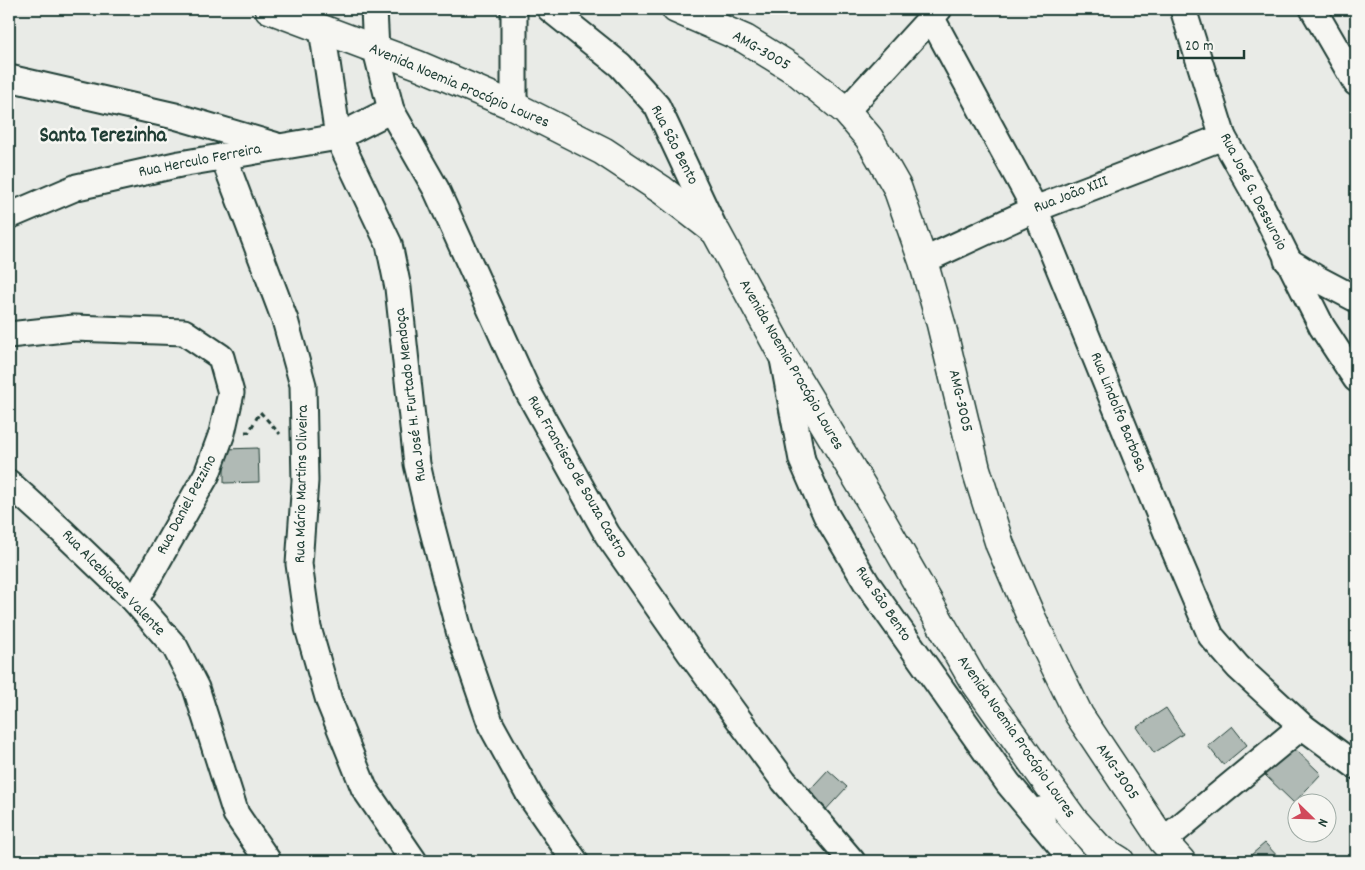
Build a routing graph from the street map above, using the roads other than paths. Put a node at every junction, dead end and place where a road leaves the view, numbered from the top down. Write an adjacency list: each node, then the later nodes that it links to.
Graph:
1 (269, 9): 9 (street, Avenida Noemia Procópio Loures)
2 (374, 9): 10 (street, Rua Francisco de Souza Castro)
3 (514, 9): 13 (street)
4 (550, 9): 22 (street, Rua São Bento)
5 (676, 9): 15 (street, AMG-3005)
6 (1183, 9): 17 (street, Rua José G. Dessuroio)
7 (1312, 9): 12 (street)
8 (935, 13): 15 (street); 20 (street, Rua Lindolfo Barbosa)
9 (322, 28): 10 (street, Avenida Noemia Procópio Loures); 16 (street, Rua José H. Furtado Mendoça)
10 (376, 50): 13 (street, Avenida Noemia Procópio Loures); 14 (street, Rua Francisco de Souza Castro)
11 (9, 78): 18 (street)
12 (1356, 83)
13 (514, 106): 22 (street, Avenida Noemia Procópio Loures)
14 (391, 110): 16 (street, Rua Herculo Ferreira); 39 (street, Rua Francisco de Souza Castro)
15 (846, 111): 24 (street, AMG-3005)
16 (338, 137): 18 (street, Rua Herculo Ferreira); 38 (street, Rua José H. Furtado Mendoça)
17 (1223, 137): 20 (street, Rua João XIII); 23 (street, Rua José G. Dessuroio)
18 (279, 146): 19 (street, Rua Herculo Ferreira)
19 (223, 156): 21 (street, Rua Herculo Ferreira); 37 (street, Rua Mário Martins Oliveira)
20 (1035, 209): 24 (street, Rua João XIII); 31 (street, Rua Lindolfo Barbosa)
21 (9, 216)
22 (716, 232): 27 (street, Avenida Noemia Procópio Loures)
23 (1287, 260): 25 (street); 28 (street, Rua José G. Dessuroio)
24 (923, 261): 35 (street, AMG-3005)
25 (1356, 299)
26 (9, 335): 30 (street, Rua Daniel Pezzino)
27 (782, 354): 32 (street, Avenida Noemia Procópio Loures); 34 (street, Rua São Bento)
28 (1356, 379)
29 (9, 483): 30 (street, Rua Alcebiades Valente)
30 (135, 601): 36 (street, Rua Alcebiades Valente)
31 (1302, 726): 33 (street, Rua Lindolfo Barbosa); 35 (street)
32 (1034, 766): 34 (street); 41 (street, Avenida Noemia Procópio Loures)
33 (1356, 766)
34 (1043, 825): 40 (street, Rua São Bento)
35 (1163, 841): 42 (street, AMG-3005)
36 (268, 861)
37 (414, 861)
38 (576, 861)
39 (852, 861)
40 (1073, 861)
41 (1120, 861)
42 (1181, 861)

